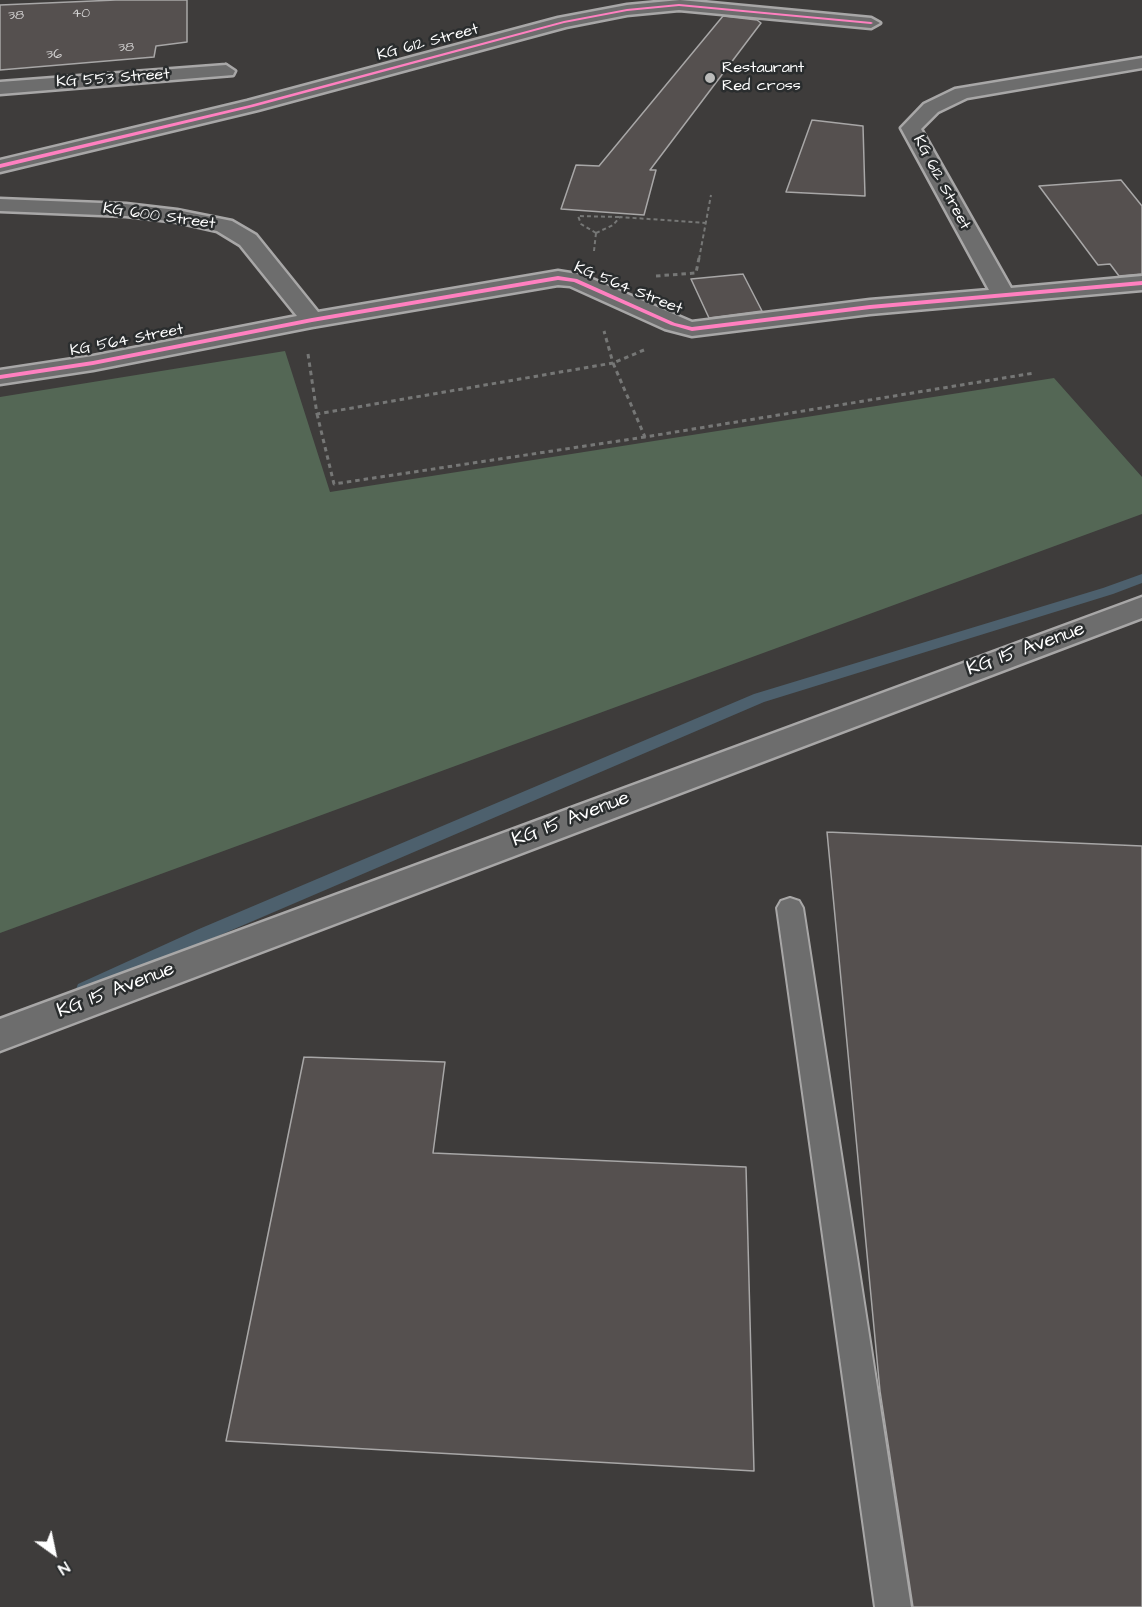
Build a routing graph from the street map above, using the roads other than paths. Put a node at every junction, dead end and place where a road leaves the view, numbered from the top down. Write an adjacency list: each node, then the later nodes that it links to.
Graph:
1 (871, 23): 5 (street, KG 612 Street)
2 (1142, 63): 8 (street, KG 612 Street)
3 (226, 71): 4 (street, KG 553 Street)
4 (0, 87)
5 (0, 166)
6 (0, 205): 9 (street, KG 600 Street)
7 (1142, 283): 8 (street, KG 564 Street)
8 (1003, 294): 9 (street, KG 564 Street)
9 (307, 321): 10 (street, KG 564 Street)
10 (0, 377)
11 (1142, 607): 13 (street, KG 15 Avenue)
12 (790, 908): 14 (lane)
13 (0, 1035)
14 (893, 1607)

